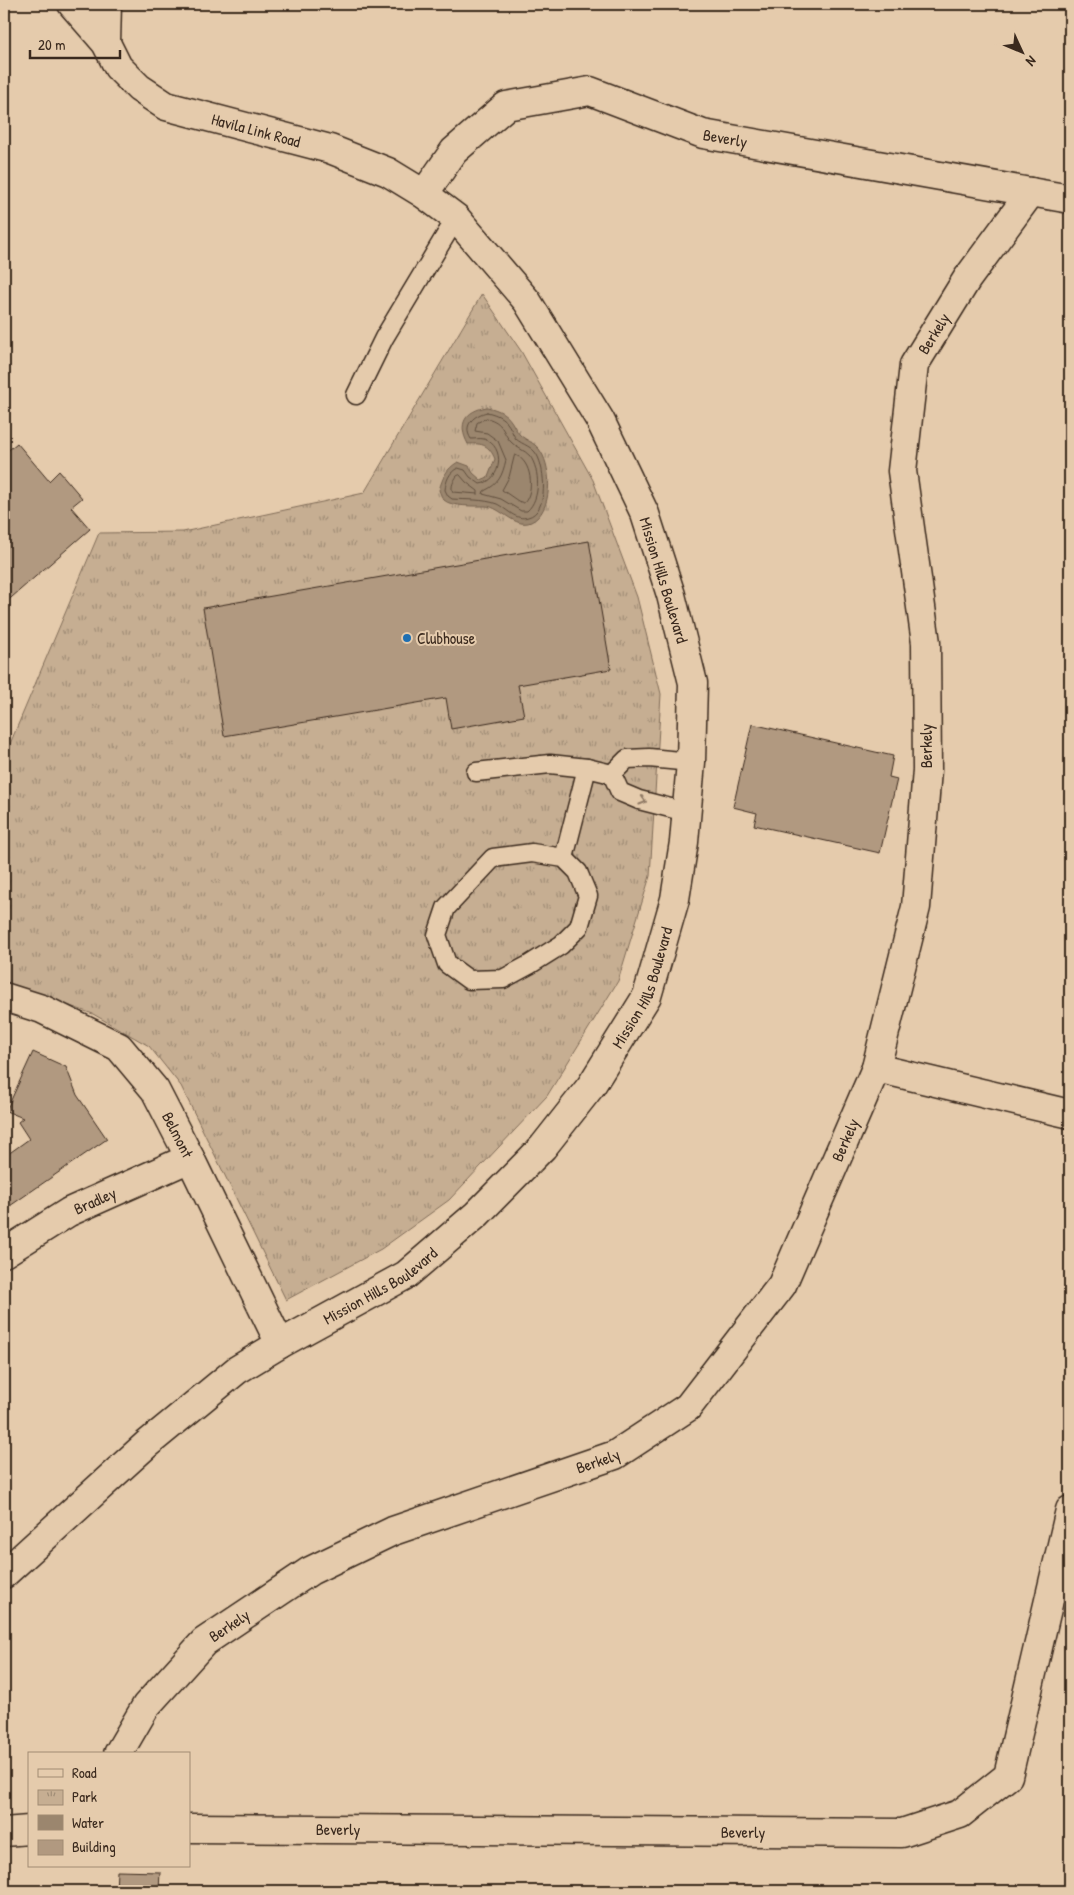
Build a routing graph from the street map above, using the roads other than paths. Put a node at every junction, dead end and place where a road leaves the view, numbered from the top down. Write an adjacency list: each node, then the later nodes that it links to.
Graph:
1 (72, 4): 3 (street, Havila Link Road)
2 (107, 4): 3 (street, Havila Link Road)
3 (106, 43): 5 (street, Havila Link Road)
4 (1031, 192): 5 (street, Beverly); 6 (street, Beverly); 16 (street, Berkely)
5 (424, 194): 7 (street, Mission Hills Boulevard)
6 (1070, 199)
7 (456, 218): 8 (lane); 9 (street, Mission Hills Boulevard)
8 (356, 395)
9 (691, 762): 12 (lane); 13 (street, Mission Hills Boulevard)
10 (587, 768): 11 (lane); 12 (lane); 14 (lane)
11 (476, 772)
12 (612, 774): 13 (lane, one-way to 13)
13 (686, 812): 20 (street, Mission Hills Boulevard)
14 (564, 858): 14 (lane)
15 (4, 997): 18 (street, Belmont)
16 (876, 1068): 17 (street); 23 (street, Berkely)
17 (1070, 1114)
18 (190, 1158): 19 (street, Bradley); 20 (street, Belmont)
19 (4, 1253)
20 (280, 1344): 22 (street, Mission Hills Boulevard)
21 (1070, 1510): 24 (street, Beverly)
22 (4, 1574)
23 (119, 1752)
24 (190, 1828)
25 (28, 1830): 26 (street)
26 (4, 1832)

